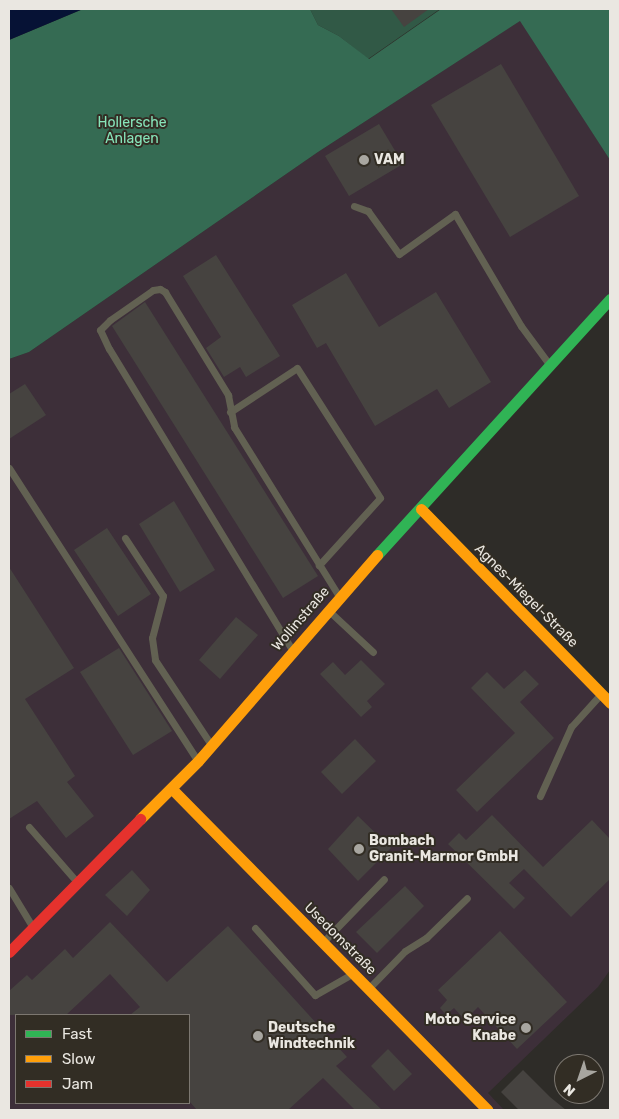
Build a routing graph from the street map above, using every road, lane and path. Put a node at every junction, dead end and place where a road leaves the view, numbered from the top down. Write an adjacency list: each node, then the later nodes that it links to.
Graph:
1 (354, 206): 3 (lane)
2 (610, 299): 3 (street, Wollinstraße)
3 (551, 366): 6 (street, Wollinstraße)
4 (230, 412): 8 (lane); 8 (lane); 11 (lane)
5 (9, 468): 16 (lane)
6 (421, 510): 9 (street, Wollinstraße); 13 (street, Agnes-Miegel-Straße)
7 (125, 538): 15 (lane)
8 (319, 565): 9 (lane)
9 (339, 597): 10 (street, Wollinstraße)
10 (328, 610): 11 (street, Wollinstraße); 12 (lane)
11 (293, 651): 15 (street, Wollinstraße)
12 (373, 652)
13 (601, 693): 14 (street, Agnes-Miegel-Straße); 18 (lane)
14 (610, 703)
15 (212, 745): 16 (street, Wollinstraße)
16 (198, 761): 17 (street, Wollinstraße)
17 (172, 789): 21 (street, Wollinstraße); 26 (street, Usedomstraße)
18 (540, 796)
19 (30, 827): 21 (lane)
20 (384, 879): 26 (lane)
21 (79, 884): 24 (street, Wollinstraße)
22 (9, 888): 24 (lane)
23 (467, 898): 29 (lane)
24 (34, 928): 27 (street, Wollinstraße)
25 (255, 928): 28 (lane)
26 (322, 943): 28 (street, Usedomstraße)
27 (9, 952)
28 (352, 973): 29 (street, Usedomstraße)
29 (368, 989): 30 (street, Usedomstraße)
30 (487, 1110)

